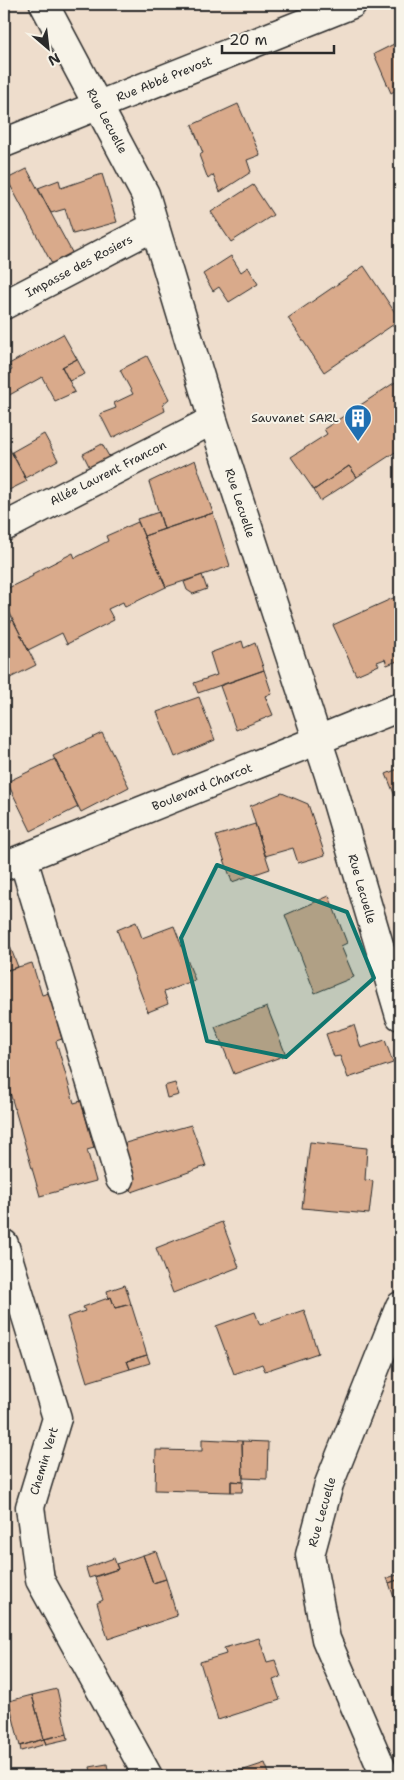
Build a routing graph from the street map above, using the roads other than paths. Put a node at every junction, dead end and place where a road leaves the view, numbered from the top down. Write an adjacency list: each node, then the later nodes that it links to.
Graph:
1 (44, 4): 3 (street, Rue Lecuelle)
2 (351, 4): 3 (street, Rue Abbé Prevost)
3 (99, 105): 4 (street, Rue Abbé Prevost); 5 (street, Rue Lecuelle)
4 (4, 143)
5 (155, 226): 6 (street, Impasse des Rosiers); 7 (street, Rue Lecuelle)
6 (4, 306)
7 (213, 420): 8 (street, Allée Laurent Francon); 10 (street, Rue Lecuelle)
8 (4, 527)
9 (400, 706): 10 (street, Boulevard Charcot)
10 (317, 740): 11 (street, Boulevard Charcot); 12 (street, Rue Lecuelle)
11 (14, 863): 13 (street)
12 (400, 1016)
13 (120, 1179)
14 (4, 1244): 16 (street, Chemin Vert)
15 (400, 1306): 17 (street, Rue Lecuelle)
16 (148, 1776)
17 (385, 1776)

